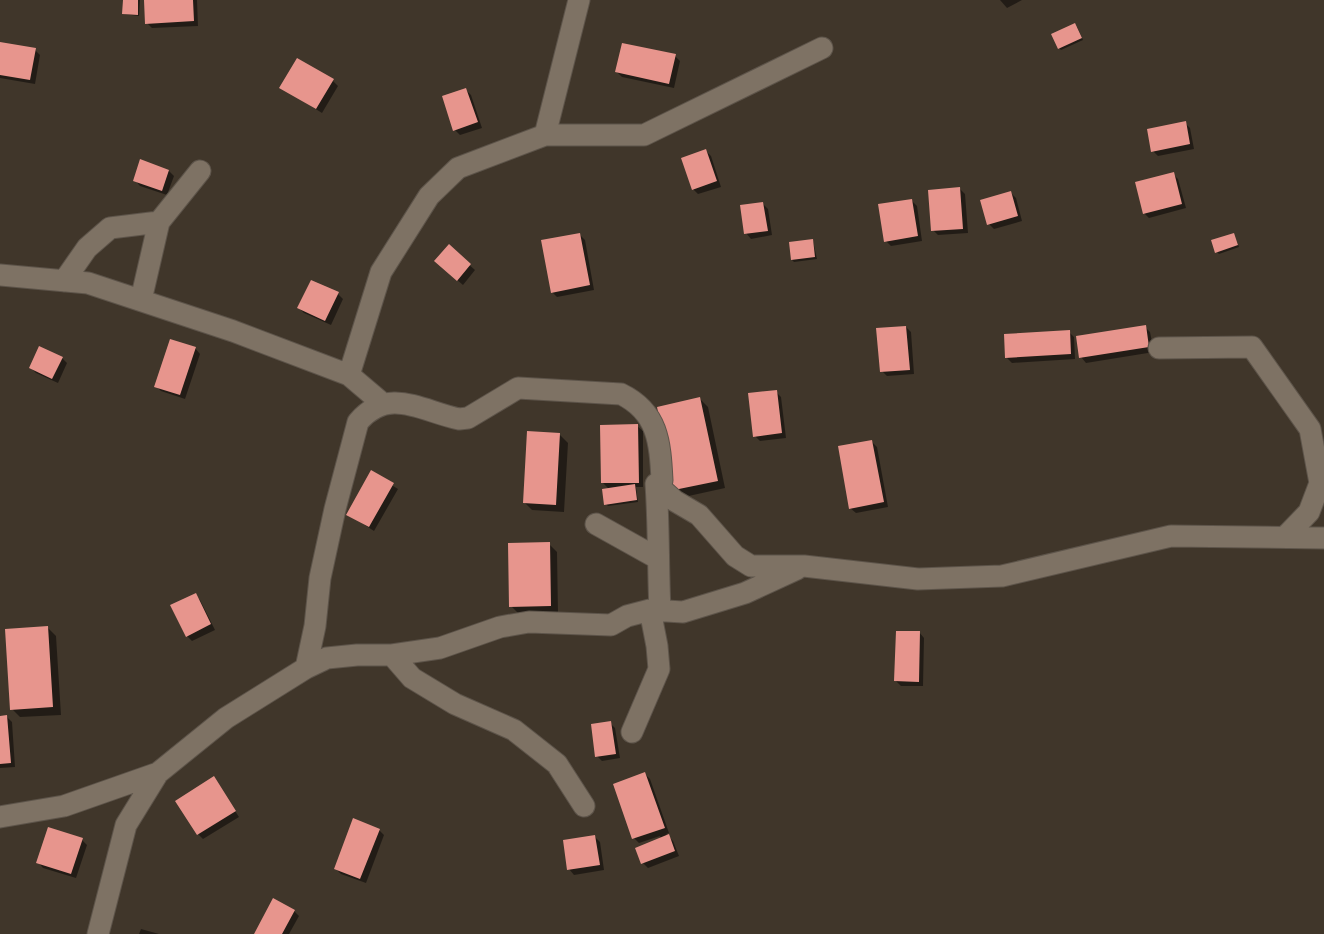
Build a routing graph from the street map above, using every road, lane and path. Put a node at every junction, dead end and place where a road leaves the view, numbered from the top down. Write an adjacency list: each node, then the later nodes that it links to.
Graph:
1 (579, 0): 3 (street)
2 (822, 48): 3 (street)
3 (545, 135): 10 (street)
4 (200, 171): 5 (street)
5 (159, 222): 7 (street); 8 (street)
6 (0, 275): 7 (street)
7 (64, 281): 8 (street)
8 (141, 300): 10 (street)
9 (1159, 348): 14 (street)
10 (349, 375): 11 (street)
11 (382, 403): 12 (street); 20 (street)
12 (656, 484): 16 (street); 17 (street)
13 (596, 524): 16 (street)
14 (1285, 537): 15 (street); 17 (street)
15 (1324, 538)
16 (657, 558): 18 (street)
17 (804, 566): 18 (street)
18 (655, 611): 19 (street); 21 (street)
19 (393, 655): 20 (street); 24 (street)
20 (306, 668): 22 (street)
21 (632, 732)
22 (158, 773): 23 (street); 26 (street)
23 (104, 792): 25 (street); 26 (street)
24 (584, 806)
25 (0, 817)
26 (126, 825): 27 (street)
27 (98, 934)

